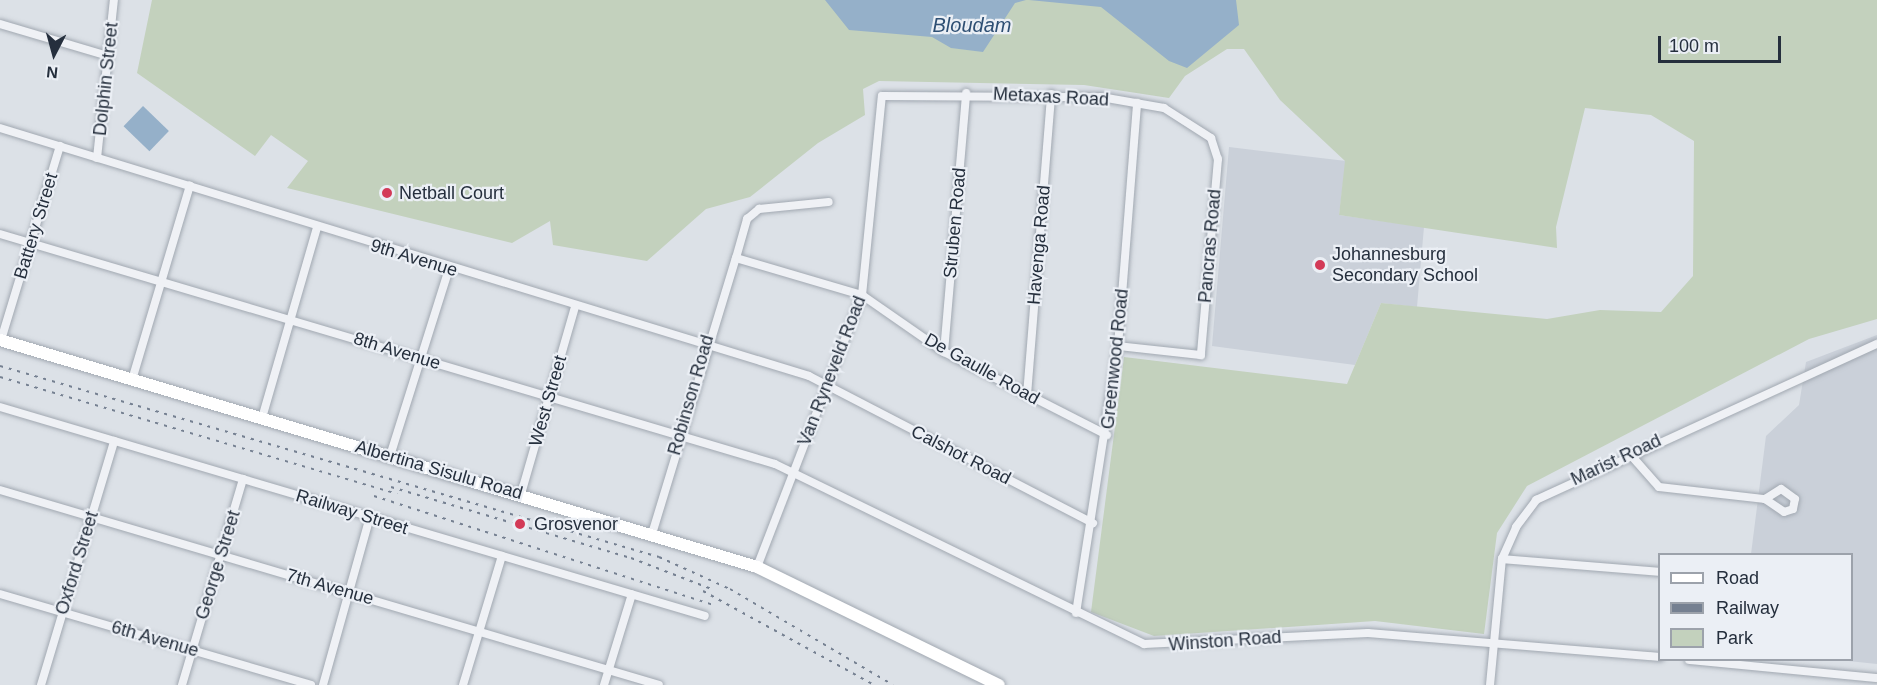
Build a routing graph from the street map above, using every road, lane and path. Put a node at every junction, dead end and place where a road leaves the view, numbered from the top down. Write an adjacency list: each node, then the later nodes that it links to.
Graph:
1 (114, 0): 3 (street, Dolphin Street)
2 (0, 24): 3 (street)
3 (108, 56): 11 (street, Dolphin Street)
4 (966, 93): 5 (street, Metaxas Road); 6 (street, Metaxas Road); 27 (street, Struben Road)
5 (1051, 94): 7 (street, Metaxas Road); 31 (street, Havenga Road)
6 (882, 96): 20 (street, Van Ryneveld Road)
7 (1137, 103): 9 (street, Metaxas Road); 26 (street, Greenwood Road)
8 (0, 128): 10 (street, 9th Avenue)
9 (1211, 138): 26 (street, Pancras Road)
10 (60, 146): 11 (street, 9th Avenue); 16 (street, Battery Street)
11 (97, 158): 12 (street, 9th Avenue)
12 (190, 185): 14 (street, 9th Avenue); 19 (street)
13 (829, 202): 17 (street, Robinson Road)
14 (317, 228): 18 (street, 9th Avenue); 22 (street)
15 (0, 234): 16 (street, 8th Avenue)
16 (32, 243): 19 (street, 8th Avenue); 23 (street, Battery Street)
17 (735, 258): 20 (street, De Gaulle Road); 25 (street, Robinson Road)
18 (449, 269): 21 (street, 9th Avenue); 28 (street)
19 (161, 281): 22 (street, 8th Avenue); 29 (street)
20 (862, 295): 27 (street, De Gaulle Road); 30 (street, Van Ryneveld Road)
21 (575, 307): 25 (street, 9th Avenue); 32 (street, West Street)
22 (290, 319): 28 (street, 8th Avenue); 34 (street)
23 (1, 340): 29 (main road, Albertina Sisulu Road)
24 (1877, 344): 38 (street, Marist Road)
25 (706, 345): 30 (street, 9th Avenue); 35 (street, Robinson Road)
26 (1118, 346): 36 (street, Greenwood Road)
27 (944, 352): 31 (street, De Gaulle Road)
28 (420, 358): 32 (street, 8th Avenue); 39 (street)
29 (132, 380): 34 (main road, Albertina Sisulu Road)
30 (828, 386): 40 (street, Van Ryneveld Road); 47 (street, Calshot Road)
31 (1027, 395): 36 (street, De Gaulle Road)
32 (549, 396): 35 (street, 8th Avenue); 43 (street, West Street)
33 (0, 407): 37 (street, Railway Street)
34 (262, 418): 39 (main road, Albertina Sisulu Road)
35 (679, 435): 40 (street, 8th Avenue); 48 (street, Robinson Road)
36 (1107, 435): 47 (street, Greenwood Road)
37 (114, 441): 41 (street, Railway Street); 45 (street, Oxford Street)
38 (1629, 453): 44 (street); 51 (street, Marist Road)
39 (390, 456): 43 (main road, Albertina Sisulu Road)
40 (794, 471): 52 (street, Van Ryneveld Road); 58 (street, Winston Road)
41 (243, 479): 46 (street, Railway Street); 49 (street, George Street)
42 (0, 490): 45 (street, 7th Avenue)
43 (520, 494): 48 (main road, Albertina Sisulu Road)
44 (1765, 499)
45 (92, 517): 49 (street, 7th Avenue); 57 (street, Oxford Street)
46 (370, 517): 50 (street, Railway Street); 54 (street)
47 (1093, 523): 58 (street, Greenwood Road)
48 (652, 534): 52 (main road, Albertina Sisulu Road)
49 (221, 555): 54 (street, 7th Avenue); 62 (street, George Street)
50 (502, 556): 56 (street, Railway Street); 60 (street)
51 (1502, 559): 53 (street); 61 (street, Marist Road)
52 (757, 567): 74 (main road, Albertina Sisulu Road)
53 (1658, 572)
54 (348, 592): 60 (street, 7th Avenue); 70 (street)
55 (0, 594): 57 (street, 6th Avenue)
56 (632, 594): 59 (street, Railway Street); 65 (street)
57 (63, 612): 62 (street, 6th Avenue); 67 (street, Oxford Street)
58 (1076, 613): 61 (street, Winston Road)
59 (705, 616)
60 (479, 631): 65 (street, 7th Avenue); 71 (street)
61 (1491, 643): 63 (street, Winston Road); 75 (street, Marist Road)
62 (192, 650): 68 (street, George Street); 69 (street, 6th Avenue)
63 (1658, 657)
64 (1728, 661): 66 (street)
65 (609, 669): 72 (street); 73 (street, 7th Avenue)
66 (1877, 678)
67 (41, 685)
68 (182, 685)
69 (311, 685)
70 (323, 685)
71 (463, 685)
72 (604, 685)
73 (659, 685)
74 (999, 685)
75 (1490, 685)

